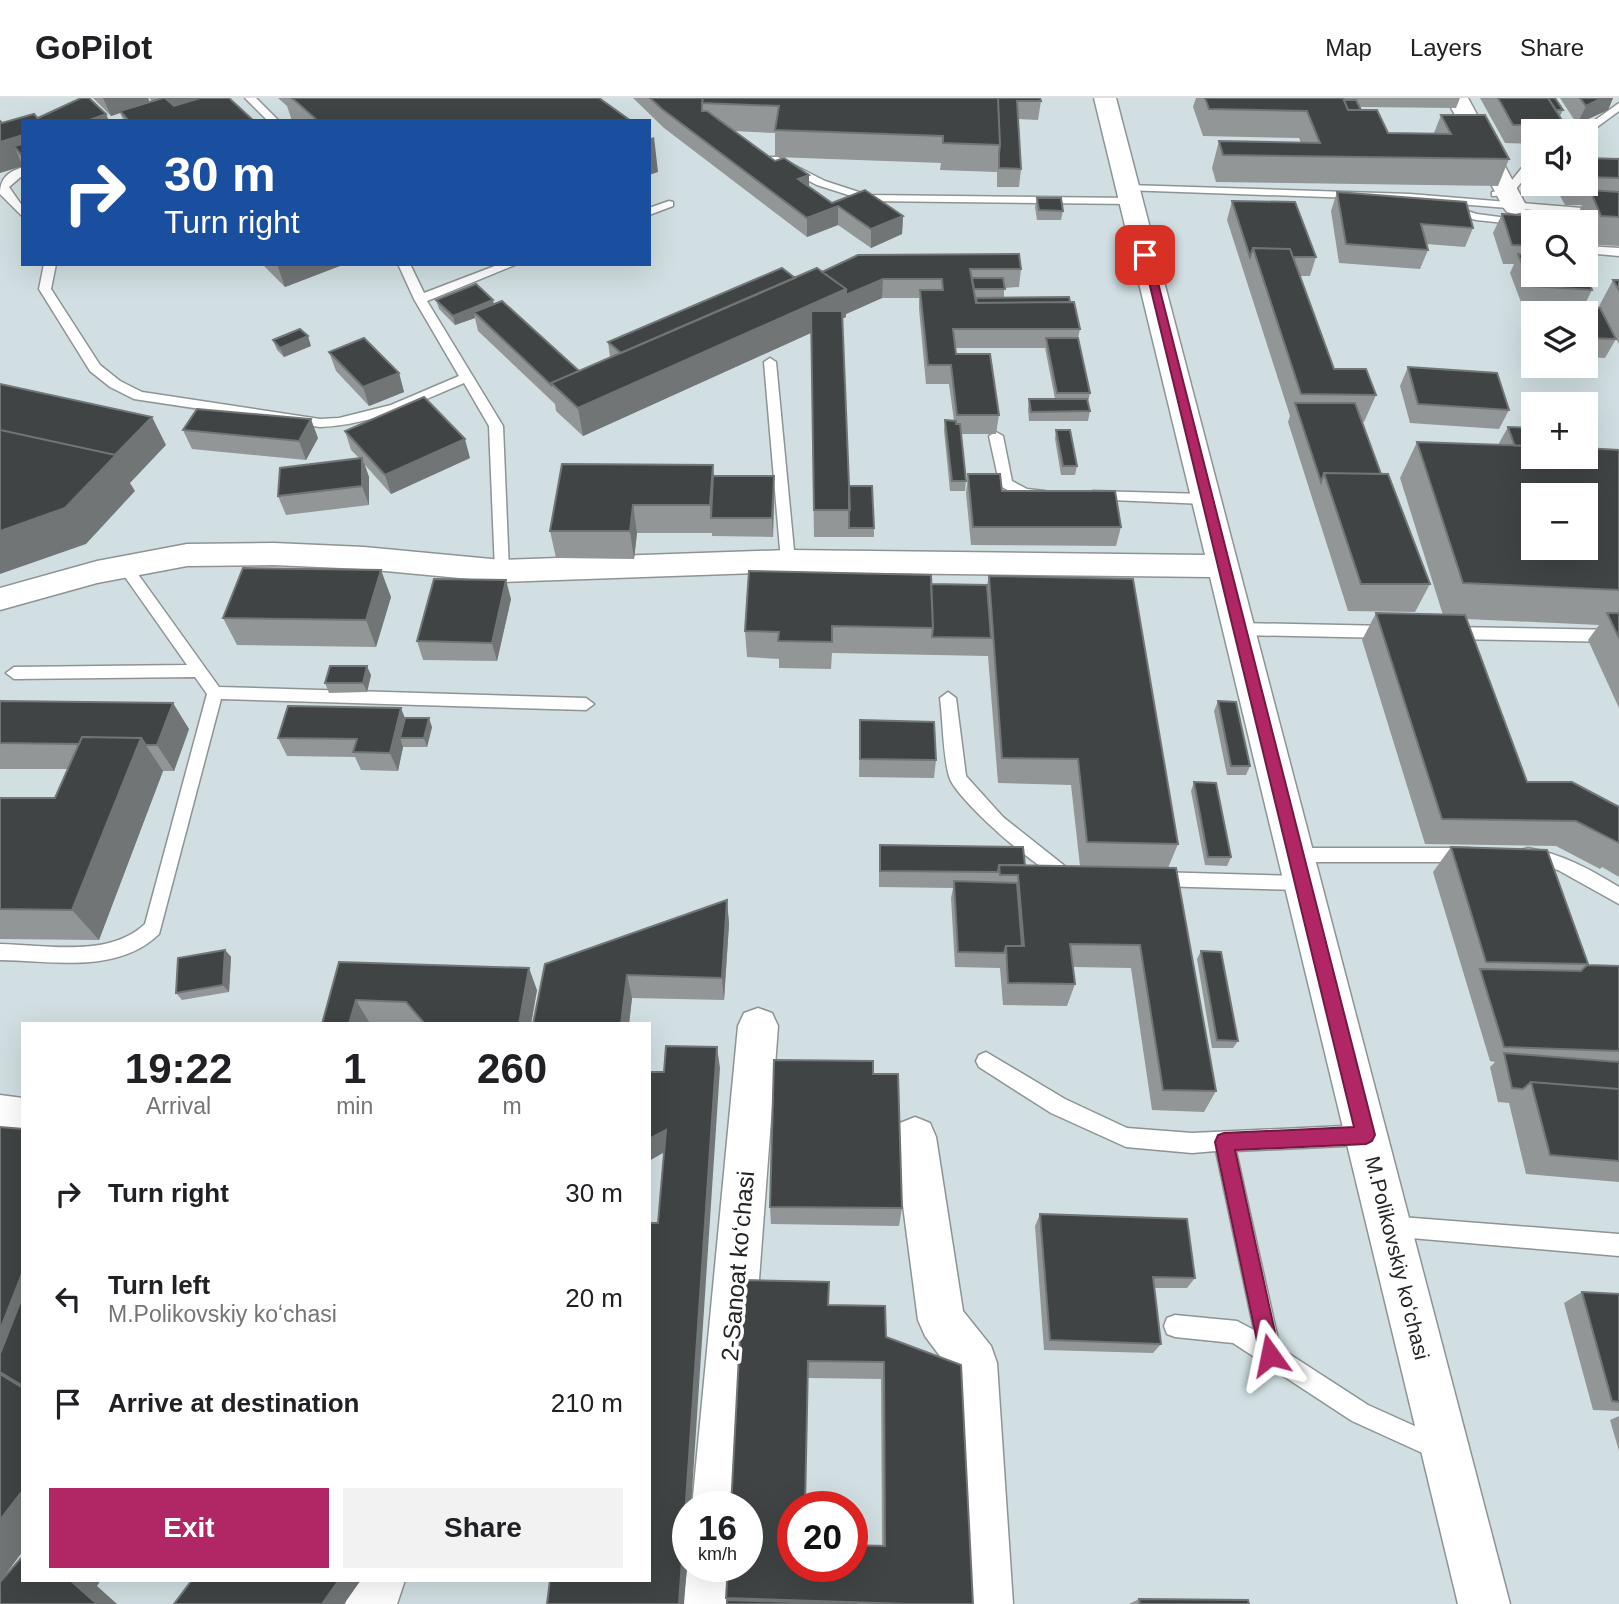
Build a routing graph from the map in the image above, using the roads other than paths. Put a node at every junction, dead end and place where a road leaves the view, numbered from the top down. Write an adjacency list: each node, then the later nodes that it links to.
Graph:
1 (250, 98): 5 (lane)
2 (1105, 98): 10 (street, M.Polikovskiy koʻchasi)
3 (1457, 98): 12 (street)
4 (1619, 106): 6 (lane)
5 (272, 119)
6 (1598, 121)
7 (774, 159): 10 (lane)
8 (21, 171): 15 (lane)
9 (1521, 182): 12 (lane)
10 (1130, 194): 11 (lane); 29 (street, M.Polikovskiy koʻchasi)
11 (1409, 197): 12 (lane); 17 (lane)
12 (1511, 200): 16 (lane)
13 (669, 204): 14 (lane)
14 (651, 211)
15 (21, 212)
16 (1619, 214)
17 (1521, 222)
18 (1598, 251): 19 (lane)
19 (1619, 252)
20 (50, 266): 25 (lane)
21 (405, 266): 23 (lane)
22 (506, 266): 23 (lane)
23 (420, 299): 25 (lane)
24 (770, 362): 30 (lane)
25 (468, 376): 33 (lane)
26 (996, 436): 27 (lane)
27 (1053, 494)
28 (1080, 495): 29 (lane)
29 (1205, 499): 31 (street, M.Polikovskiy koʻchasi)
30 (788, 561): 31 (street); 33 (street)
31 (1222, 566): 35 (street, M.Polikovskiy koʻchasi)
32 (125, 567): 33 (street); 34 (street); 39 (lane)
33 (502, 571)
34 (0, 599)
35 (1239, 629): 36 (lane); 46 (street, M.Polikovskiy koʻchasi)
36 (1402, 632)
37 (1429, 633): 38 (lane)
38 (1619, 636)
39 (200, 671): 40 (lane); 41 (lane)
40 (14, 673)
41 (215, 693): 43 (lane); 50 (lane)
42 (948, 698): 47 (lane)
43 (586, 704)
44 (1484, 855): 46 (lane)
45 (1511, 855): 49 (lane)
46 (1298, 869): 48 (lane); 55 (street, M.Polikovskiy koʻchasi)
47 (1090, 878)
48 (1143, 879)
49 (1619, 896)
50 (0, 952)
51 (758, 1026): 63 (street, 2-Sanoat koʻchasi)
52 (986, 1061): 57 (lane)
53 (0, 1115): 54 (street)
54 (21, 1118)
55 (1366, 1135): 57 (lane); 58 (street, M.Polikovskiy koʻchasi)
56 (915, 1137): 68 (street)
57 (1224, 1142): 61 (lane)
58 (1388, 1226): 59 (lane); 62 (street, M.Polikovskiy koʻchasi)
59 (1619, 1245)
60 (1175, 1326): 61 (lane)
61 (1270, 1355): 62 (lane)
62 (1445, 1452): 69 (street, M.Polikovskiy koʻchasi)
63 (718, 1491)
64 (378, 1582): 66 (street)
65 (711, 1582): 67 (street)
66 (371, 1604)
67 (709, 1604)
68 (986, 1604)
69 (1484, 1604)

